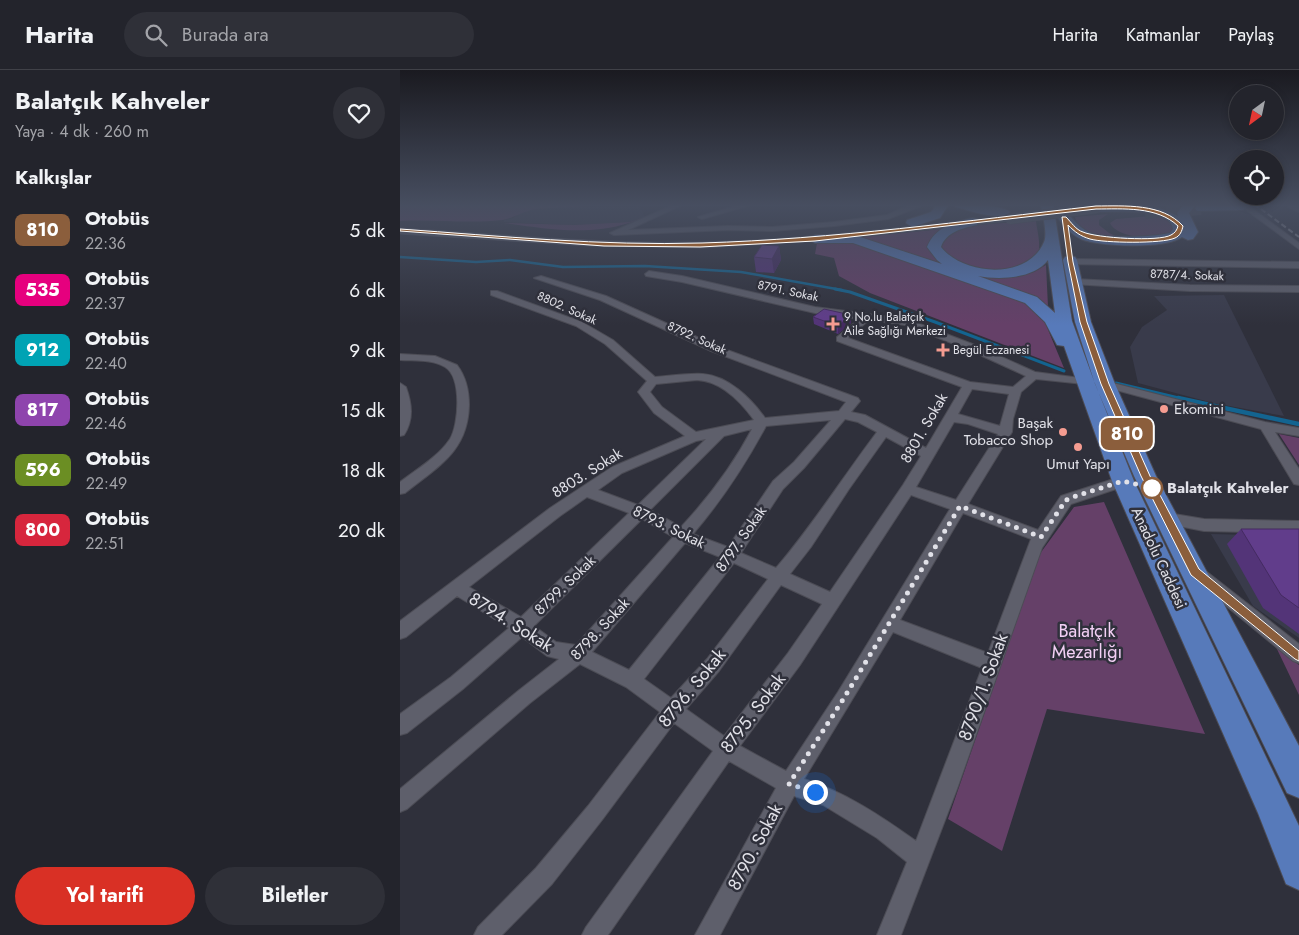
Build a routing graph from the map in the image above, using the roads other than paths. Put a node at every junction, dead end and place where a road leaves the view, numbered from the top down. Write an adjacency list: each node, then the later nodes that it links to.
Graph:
1 (692, 244): 2 (street)
2 (712, 244)
3 (873, 244): 22 (highway)
4 (935, 244): 5 (highway)
5 (1050, 244)
6 (1053, 244): 22 (highway, Anadolu Caddesi)
7 (1068, 244): 11 (highway, Anadolu Caddesi)
8 (1083, 244): 11 (highway)
9 (1113, 244): 10 (highway)
10 (1163, 244)
11 (1070, 256): 12 (street); 15 (highway, Anadolu Caddesi)
12 (1299, 265)
13 (649, 274): 18 (street, 8791. Sokak)
14 (538, 278): 27 (street, 8792. Sokak)
15 (1075, 282): 16 (street, 8787/4. Sokak); 23 (highway, Anadolu Caddesi)
16 (1299, 289)
17 (494, 293): 21 (street, 8802. Sokak)
18 (868, 316): 20 (street, 8791. Sokak); 24 (street)
19 (400, 357): 41 (street)
20 (1033, 376): 22 (street, 8791. Sokak); 26 (street)
21 (653, 381): 30 (street); 37 (street)
22 (1084, 381): 40 (highway, Anadolu Caddesi)
23 (1105, 384): 31 (street); 46 (highway, Anadolu Caddesi)
24 (969, 385): 26 (street); 29 (street, 8801. Sokak)
25 (400, 388): 33 (street)
26 (1016, 391): 34 (street, 8790. Sokak)
27 (854, 401): 28 (street, 8797. Sokak)
28 (842, 415): 30 (street, 8803. Sokak); 32 (street, 8803. Sokak); 50 (street, 8797. Sokak)
29 (948, 418): 34 (street); 38 (street, 8801. Sokak)
30 (762, 422): 36 (street, 8803. Sokak); 48 (street, 8798. Sokak)
31 (1265, 426): 35 (street); 39 (street)
32 (885, 430): 38 (street, 8803. Sokak); 52 (street, 8796. Sokak)
33 (400, 432)
34 (1006, 432): 44 (street, 8790. Sokak)
35 (1299, 432)
36 (720, 433): 37 (street, 8803. Sokak); 45 (street, 8799. Sokak)
37 (694, 437): 43 (street, 8803. Sokak)
38 (928, 454): 42 (street, 8801. Sokak)
39 (1299, 480)
40 (1123, 481): 49 (street, 8790/1. Sokak); 69 (highway, Anadolu Caddesi)
41 (400, 489)
42 (908, 489): 44 (street); 54 (street, 8795. Sokak)
43 (586, 491): 45 (street, 8793. Sokak); 53 (street, 8803. Sokak)
44 (960, 506): 49 (street); 55 (street, 8790. Sokak)
45 (640, 512): 48 (street, 8793. Sokak); 56 (street, 8799. Sokak)
46 (1168, 520): 47 (street); 51 (highway, Anadolu Caddesi)
47 (1299, 527)
48 (684, 536): 50 (street, 8793. Sokak); 58 (street, 8798. Sokak)
49 (1041, 537): 60 (street, 8790/1. Sokak)
50 (731, 555): 52 (street, 8793. Sokak); 61 (street, 8797. Sokak)
51 (1195, 572): 59 (street); 65 (highway, Anadolu Caddesi)
52 (778, 577): 54 (street, 8793. Sokak); 62 (street, 8796. Sokak)
53 (455, 588): 56 (street, 8794. Sokak); 57 (street, 8803. Sokak)
54 (833, 601): 64 (street, 8795. Sokak)
55 (889, 623): 60 (street); 66 (street, 8790. Sokak)
56 (522, 627): 58 (street, 8794. Sokak); 63 (street, 8799. Sokak)
57 (400, 631)
58 (579, 654): 61 (street, 8794. Sokak); 67 (street, 8798. Sokak)
59 (1299, 655)
60 (991, 663): 68 (street, 8790/1. Sokak)
61 (632, 681): 62 (street, 8794. Sokak)
62 (672, 711): 64 (street, 8794. Sokak); 70 (street, 8796. Sokak)
63 (400, 726)
64 (726, 748): 66 (street, 8794. Sokak); 71 (street, 8795. Sokak)
65 (1299, 781)
66 (789, 784): 68 (street); 72 (street, 8790. Sokak)
67 (400, 802)
68 (920, 858): 73 (street, 8790/1. Sokak)
69 (1299, 871)
70 (486, 935)
71 (594, 935)
72 (707, 935)
73 (889, 935)

